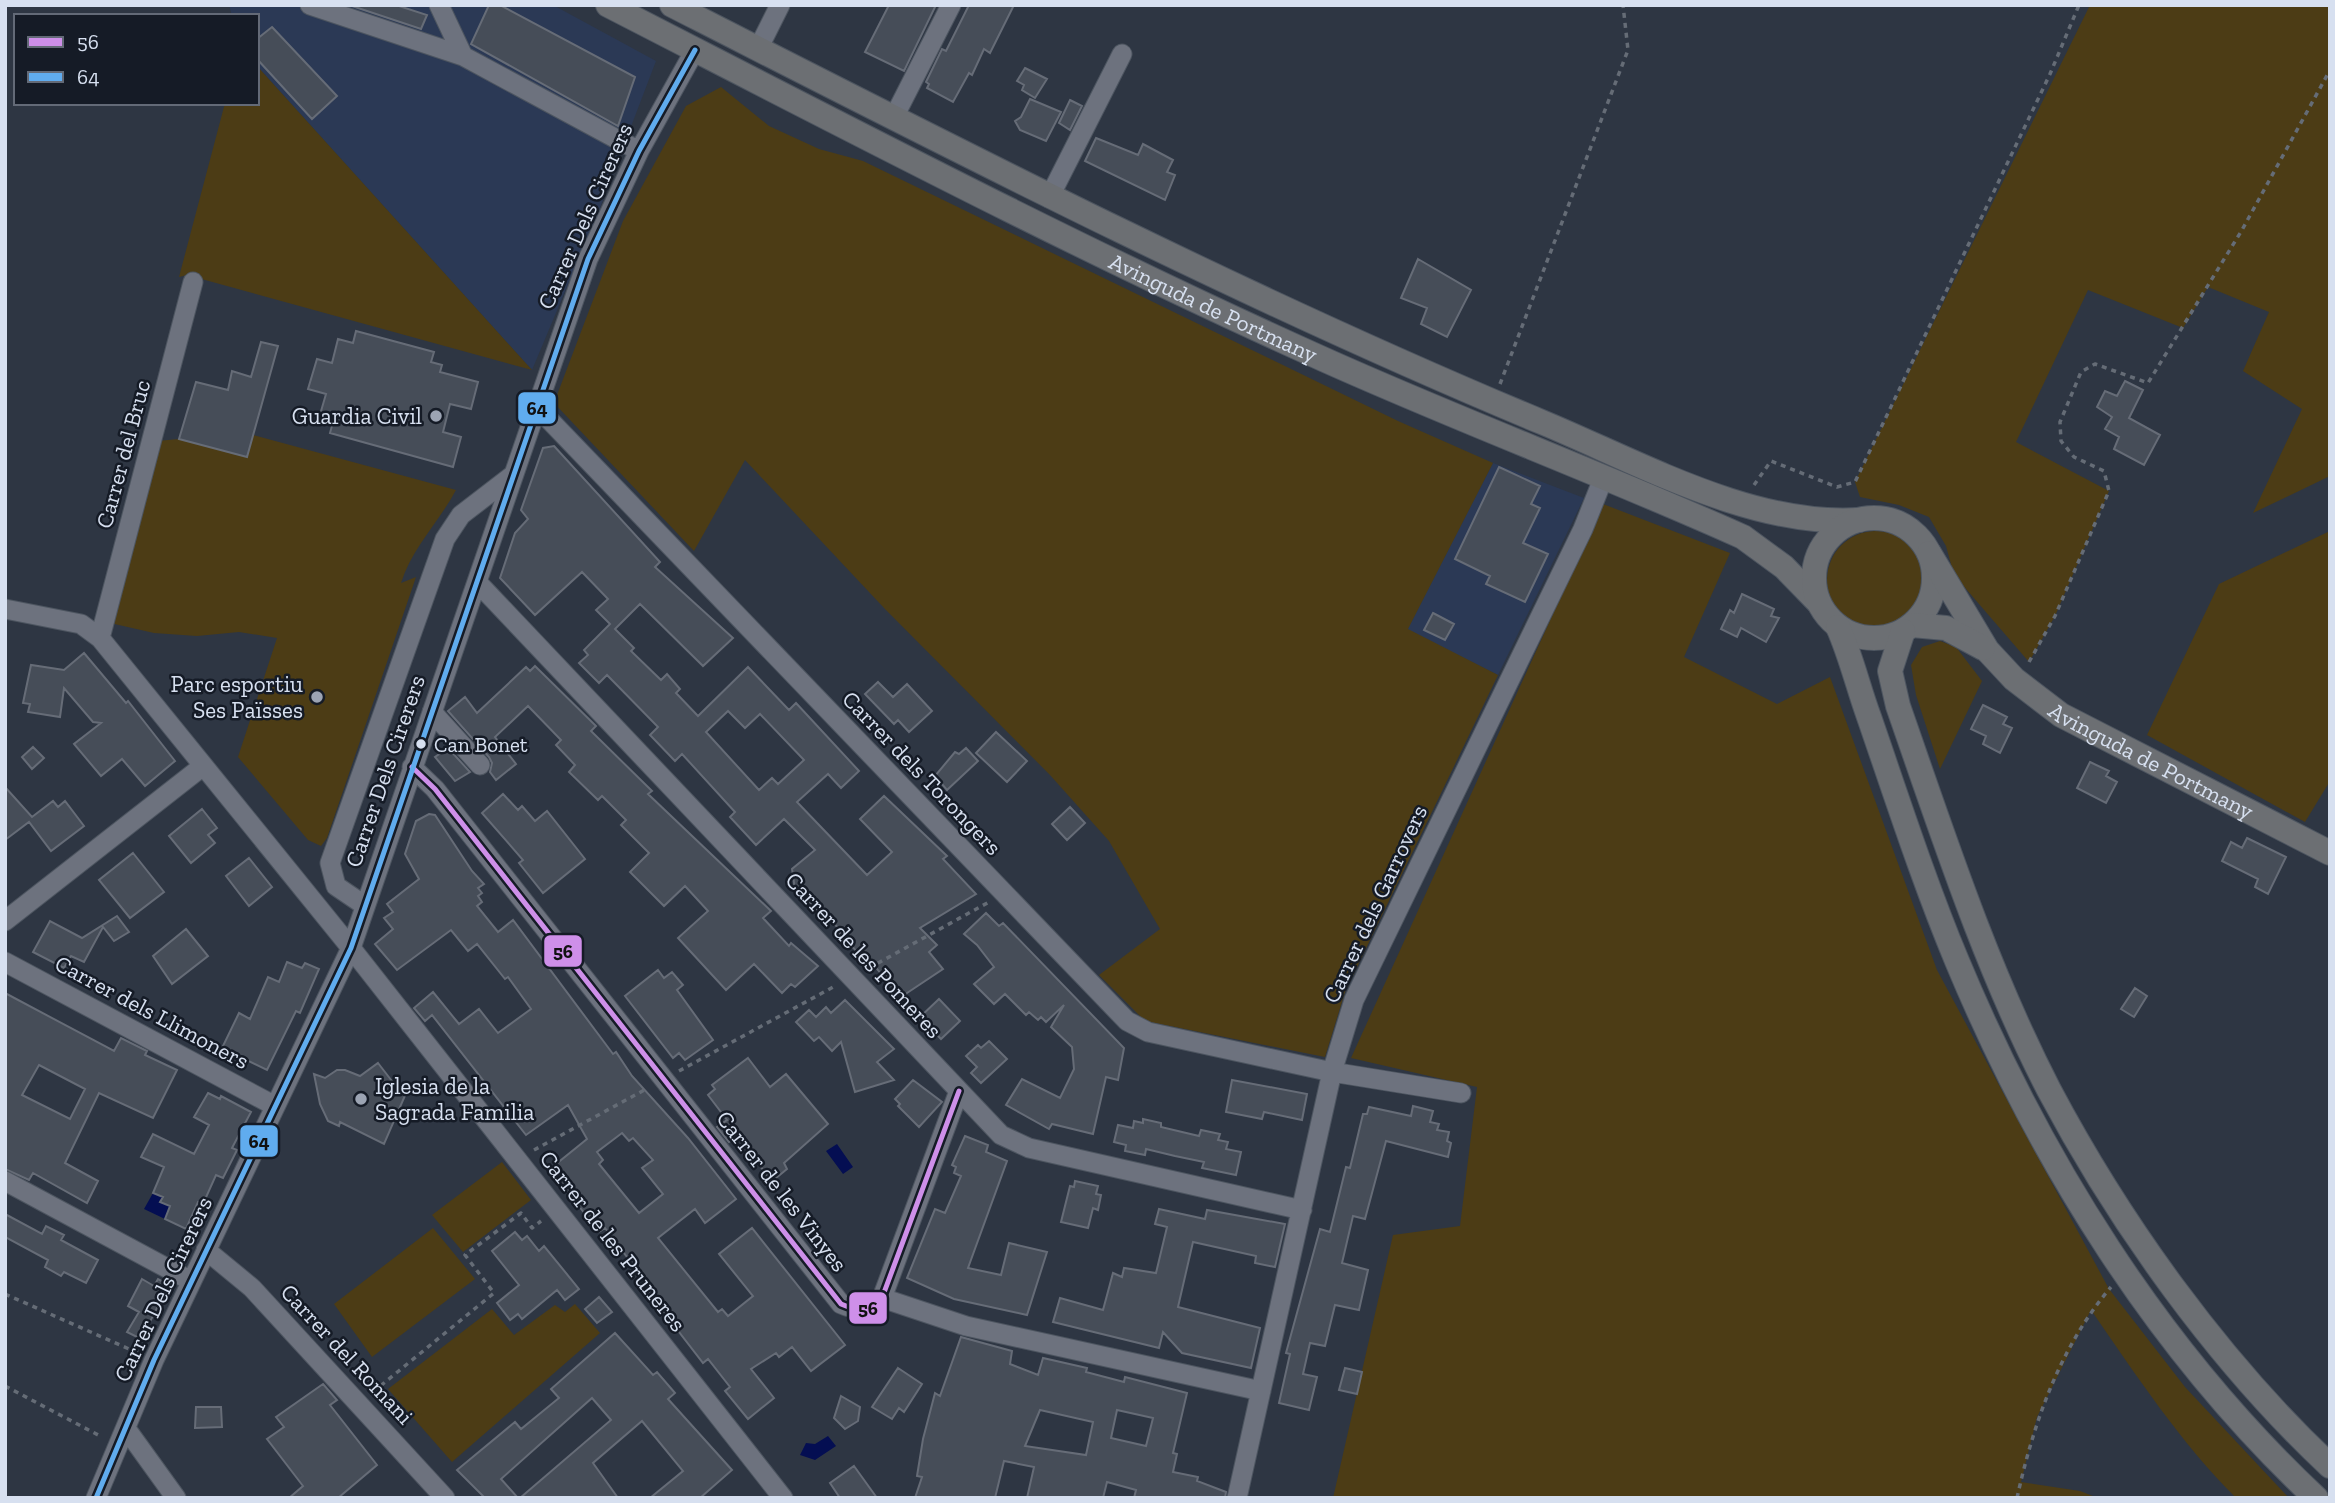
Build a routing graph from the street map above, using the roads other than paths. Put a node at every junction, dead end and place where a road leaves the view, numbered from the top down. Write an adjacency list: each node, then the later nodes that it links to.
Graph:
1 (310, 5): 10 (street)
2 (439, 5): 10 (street)
3 (608, 5): 8 (main road, Avinguda de Portmany)
4 (672, 5): 7 (main road, Avinguda de Portmany)
5 (780, 5): 7 (street)
6 (951, 5): 11 (street)
7 (758, 49): 11 (main road, Avinguda de Portmany)
8 (695, 50): 12 (street, Carrer Dels Cirerers); 17 (main road, Avinguda de Portmany)
9 (1122, 54): 13 (street)
10 (463, 56): 12 (street)
11 (893, 119): 13 (main road, Avinguda de Portmany)
12 (639, 151): 15 (street, Carrer Dels Cirerers)
13 (1049, 198): 18 (main road, Avinguda de Portmany)
14 (193, 282): 25 (street, Carrer del Bruc)
15 (535, 405): 16 (street, Carrer Dels Cirerers); 36 (street, Carrer dels Torongers)
16 (513, 475): 20 (street, Carrer Dels Cirerers); 32 (street)
17 (1603, 479): 21 (main road, Avinguda de Portmany); 36 (street, Carrer dels Garrovers)
18 (1859, 520): 19 (main road); 21 (main road)
19 (1928, 553): 24 (main road); 26 (main road, Avinguda de Portmany)
20 (478, 583): 27 (street, Carrer Dels Cirerers); 37 (street, Carrer de les Pomeres)
21 (1818, 602): 23 (main road)
22 (5, 609): 25 (street)
23 (1838, 627): 24 (main road); 53 (main road)
24 (1908, 628): 26 (main road, Avinguda de Portmany); 47 (main road)
25 (100, 638): 29 (street, Carrer de les Pruneres)
26 (1987, 650): 31 (main road, Avinguda de Portmany)
27 (432, 712): 28 (street); 30 (street, Carrer Dels Cirerers)
28 (480, 765)
29 (203, 766): 33 (street); 34 (street, Carrer de les Pruneres)
30 (412, 767): 32 (street, Carrer Dels Cirerers); 44 (street, Carrer de les Vinyes)
31 (2330, 853)
32 (364, 905): 34 (street, Carrer Dels Cirerers)
33 (5, 922)
34 (351, 948): 39 (street, Carrer Dels Cirerers); 51 (street, Carrer de les Pruneres)
35 (5, 962): 39 (street, Carrer dels Llimoners)
36 (1332, 1072): 38 (street, Carrer dels Torongers); 41 (street, Carrer dels Garrovers)
37 (958, 1091): 41 (street, Carrer de les Pomeres); 44 (street)
38 (1461, 1093)
39 (275, 1106): 42 (street, Carrer Dels Cirerers)
40 (5, 1181): 43 (street)
41 (1302, 1210): 45 (street, Carrer dels Garrovers)
42 (206, 1250): 43 (street, Carrer Dels Cirerers); 50 (street, Carrer del Romani)
43 (191, 1281): 46 (street, Carrer Dels Cirerers)
44 (882, 1298): 45 (street)
45 (1261, 1391): 52 (street, Carrer dels Garrovers)
46 (123, 1438): 48 (street, Carrer Dels Cirerers); 49 (street)
47 (2330, 1466)
48 (96, 1498)
49 (176, 1498)
50 (444, 1498)
51 (783, 1498)
52 (1237, 1498)
53 (2316, 1498)

